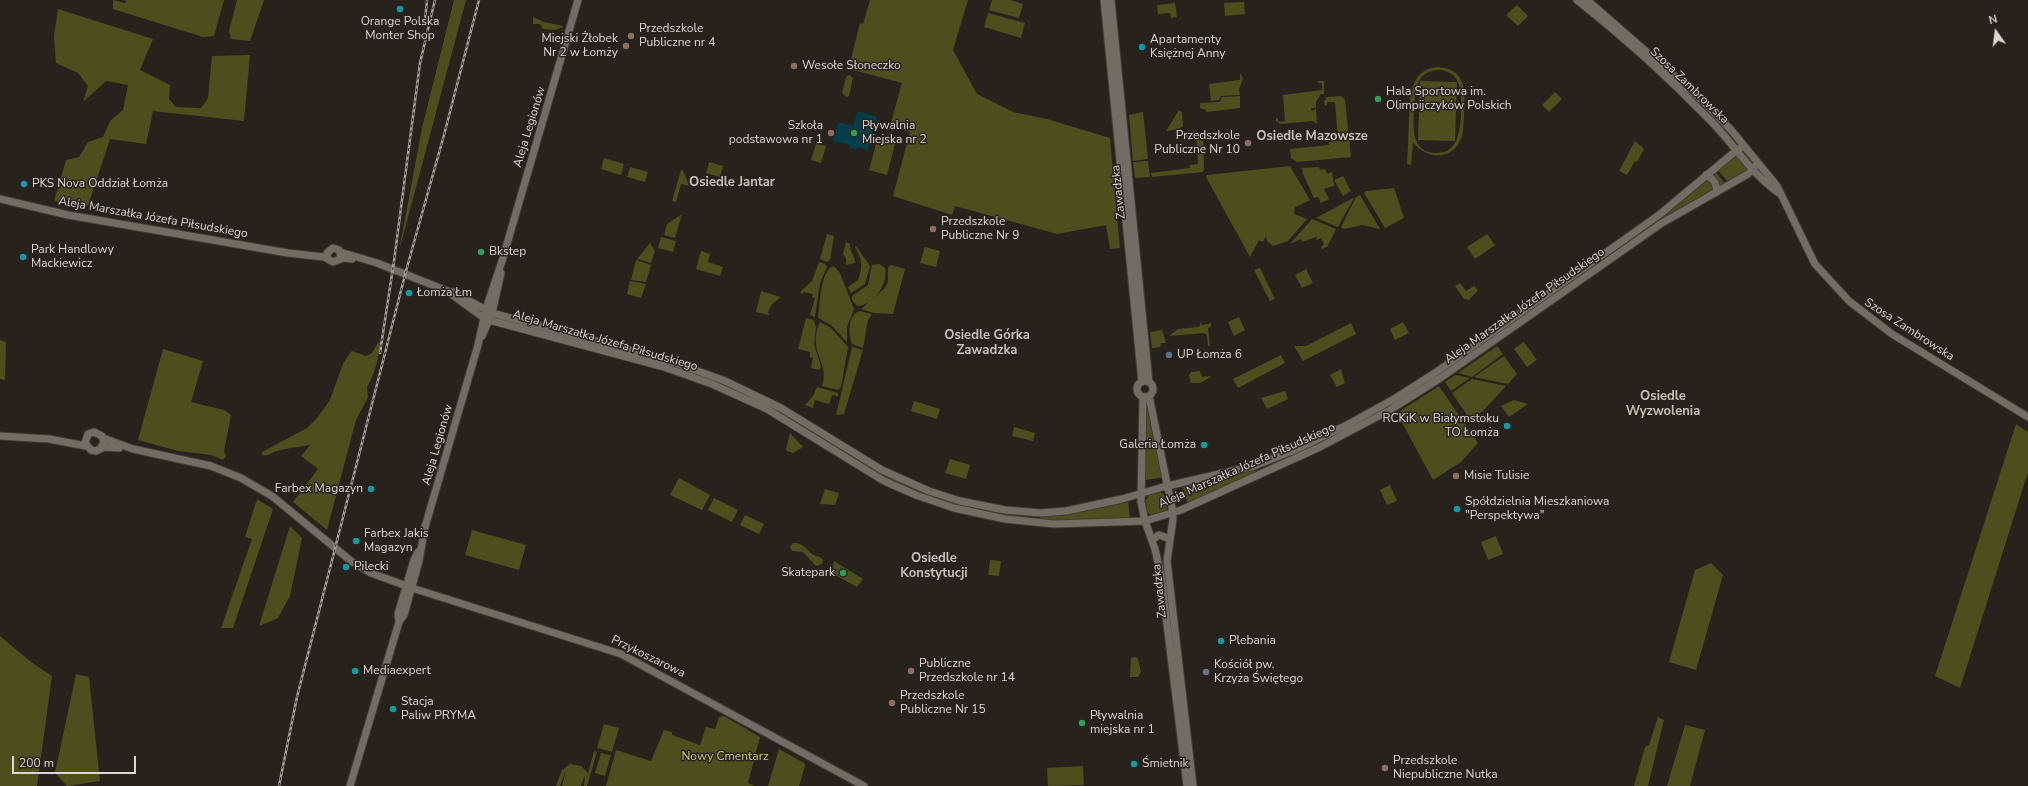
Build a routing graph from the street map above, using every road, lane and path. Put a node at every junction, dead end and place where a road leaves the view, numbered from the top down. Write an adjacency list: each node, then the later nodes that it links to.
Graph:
1 (578, 0): 20 (street, Aleja Legionów)
2 (1104, 0): 21 (street, Zawadzka)
3 (1112, 0): 21 (street, Zawadzka)
4 (1577, 0): 7 (street, Szosa Zambrowska)
5 (1587, 0): 6 (street, Szosa Zambrowska)
6 (1707, 105): 7 (street); 8 (street, Szosa Zambrowska)
7 (1701, 111): 9 (street, Szosa Zambrowska)
8 (1744, 146): 9 (street, Aleja Marszałka Józefa Piłsudskiego); 10 (street, Szosa Zambrowska)
9 (1737, 150): 11 (street, Szosa Zambrowska); 12 (street, Aleja Marszałka Józefa Piłsudskiego)
10 (1758, 163): 11 (street, Aleja Marszałka Józefa Piłsudskiego); 14 (street, Szosa Zambrowska)
11 (1752, 170): 13 (street, Aleja Marszałka Józefa Piłsudskiego); 14 (street, Szosa Zambrowska)
12 (1706, 175): 13 (street); 31 (street, Aleja Marszałka Józefa Piłsudskiego)
13 (1717, 192): 33 (street, Aleja Marszałka Józefa Piłsudskiego)
14 (1779, 193): 23 (street, Szosa Zambrowska)
15 (0, 200): 17 (street, Aleja Marszałka Józefa Piłsudskiego)
16 (328, 251): 17 (street, Aleja Marszałka Józefa Piłsudskiego); 18 (street, Aleja Marszałka Józefa Piłsudskiego); 19 (street)
17 (304, 255): 19 (street, Aleja Marszałka Józefa Piłsudskiego)
18 (340, 256): 19 (street, Aleja Marszałka Józefa Piłsudskiego); 20 (street, Aleja Marszałka Józefa Piłsudskiego)
19 (328, 259)
20 (488, 315): 32 (street, Aleja Marszałka Józefa Piłsudskiego); 34 (street, Aleja Marszałka Józefa Piłsudskiego); 37 (street, Aleja Legionów)
21 (1145, 382): 22 (street); 22 (street)
22 (1146, 396): 31 (street, Zawadzka); 32 (street, Zawadzka)
23 (2028, 417)
24 (0, 436): 27 (street)
25 (87, 436): 26 (street); 27 (street); 28 (street)
26 (103, 438): 29 (street); 30 (street)
27 (49, 439): 28 (street)
28 (86, 446): 29 (street)
29 (100, 449): 30 (street)
30 (133, 449): 37 (street, Przykoszarowa)
31 (1169, 486): 32 (street, Aleja Marszałka Józefa Piłsudskiego); 33 (street, Zawadzka)
32 (1141, 493): 34 (street, Zawadzka)
33 (1173, 514): 34 (street, Aleja Marszałka Józefa Piłsudskiego); 35 (street, Zawadzka)
34 (1145, 522): 36 (street, Zawadzka)
35 (1170, 539): 36 (street); 38 (street, Zawadzka)
36 (1152, 540): 38 (street, Zawadzka)
37 (409, 587): 40 (street, Aleja Legionów); 41 (street, Przykoszarowa)
38 (1174, 657): 39 (street, Zawadzka)
39 (1175, 666): 42 (street, Zawadzka); 43 (street, Zawadzka)
40 (350, 786)
41 (864, 786)
42 (1187, 786)
43 (1193, 786)

